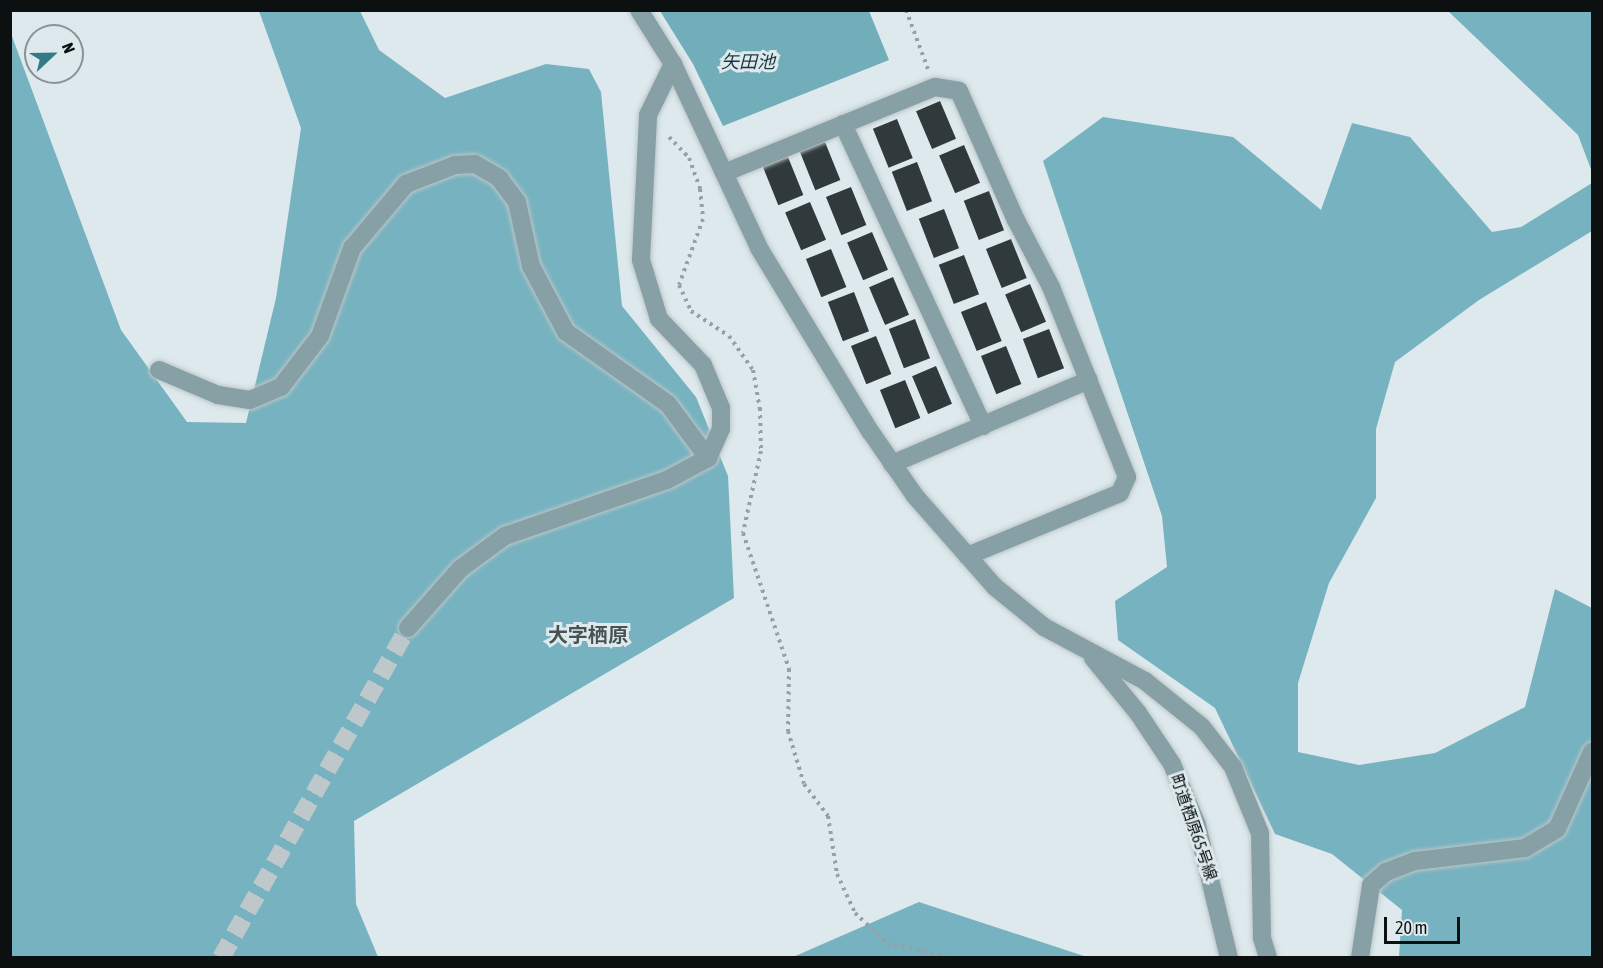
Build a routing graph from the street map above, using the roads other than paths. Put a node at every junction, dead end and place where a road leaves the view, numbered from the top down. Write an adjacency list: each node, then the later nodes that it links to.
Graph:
1 (639, 10): 2 (street)
2 (673, 64): 4 (street); 8 (street)
3 (843, 124): 4 (street); 6 (street); 7 (street)
4 (724, 173): 9 (street)
5 (159, 370): 8 (street)
6 (1089, 380): 7 (street); 10 (street)
7 (983, 426): 9 (street)
8 (708, 458): 11 (street)
9 (892, 464): 10 (street)
10 (967, 556): 12 (street)
11 (408, 628)
12 (1088, 652): 14 (street, 町道栖原65号線); 15 (street)
13 (1593, 752): 16 (street)
14 (1229, 957)
15 (1268, 957)
16 (1360, 957)

